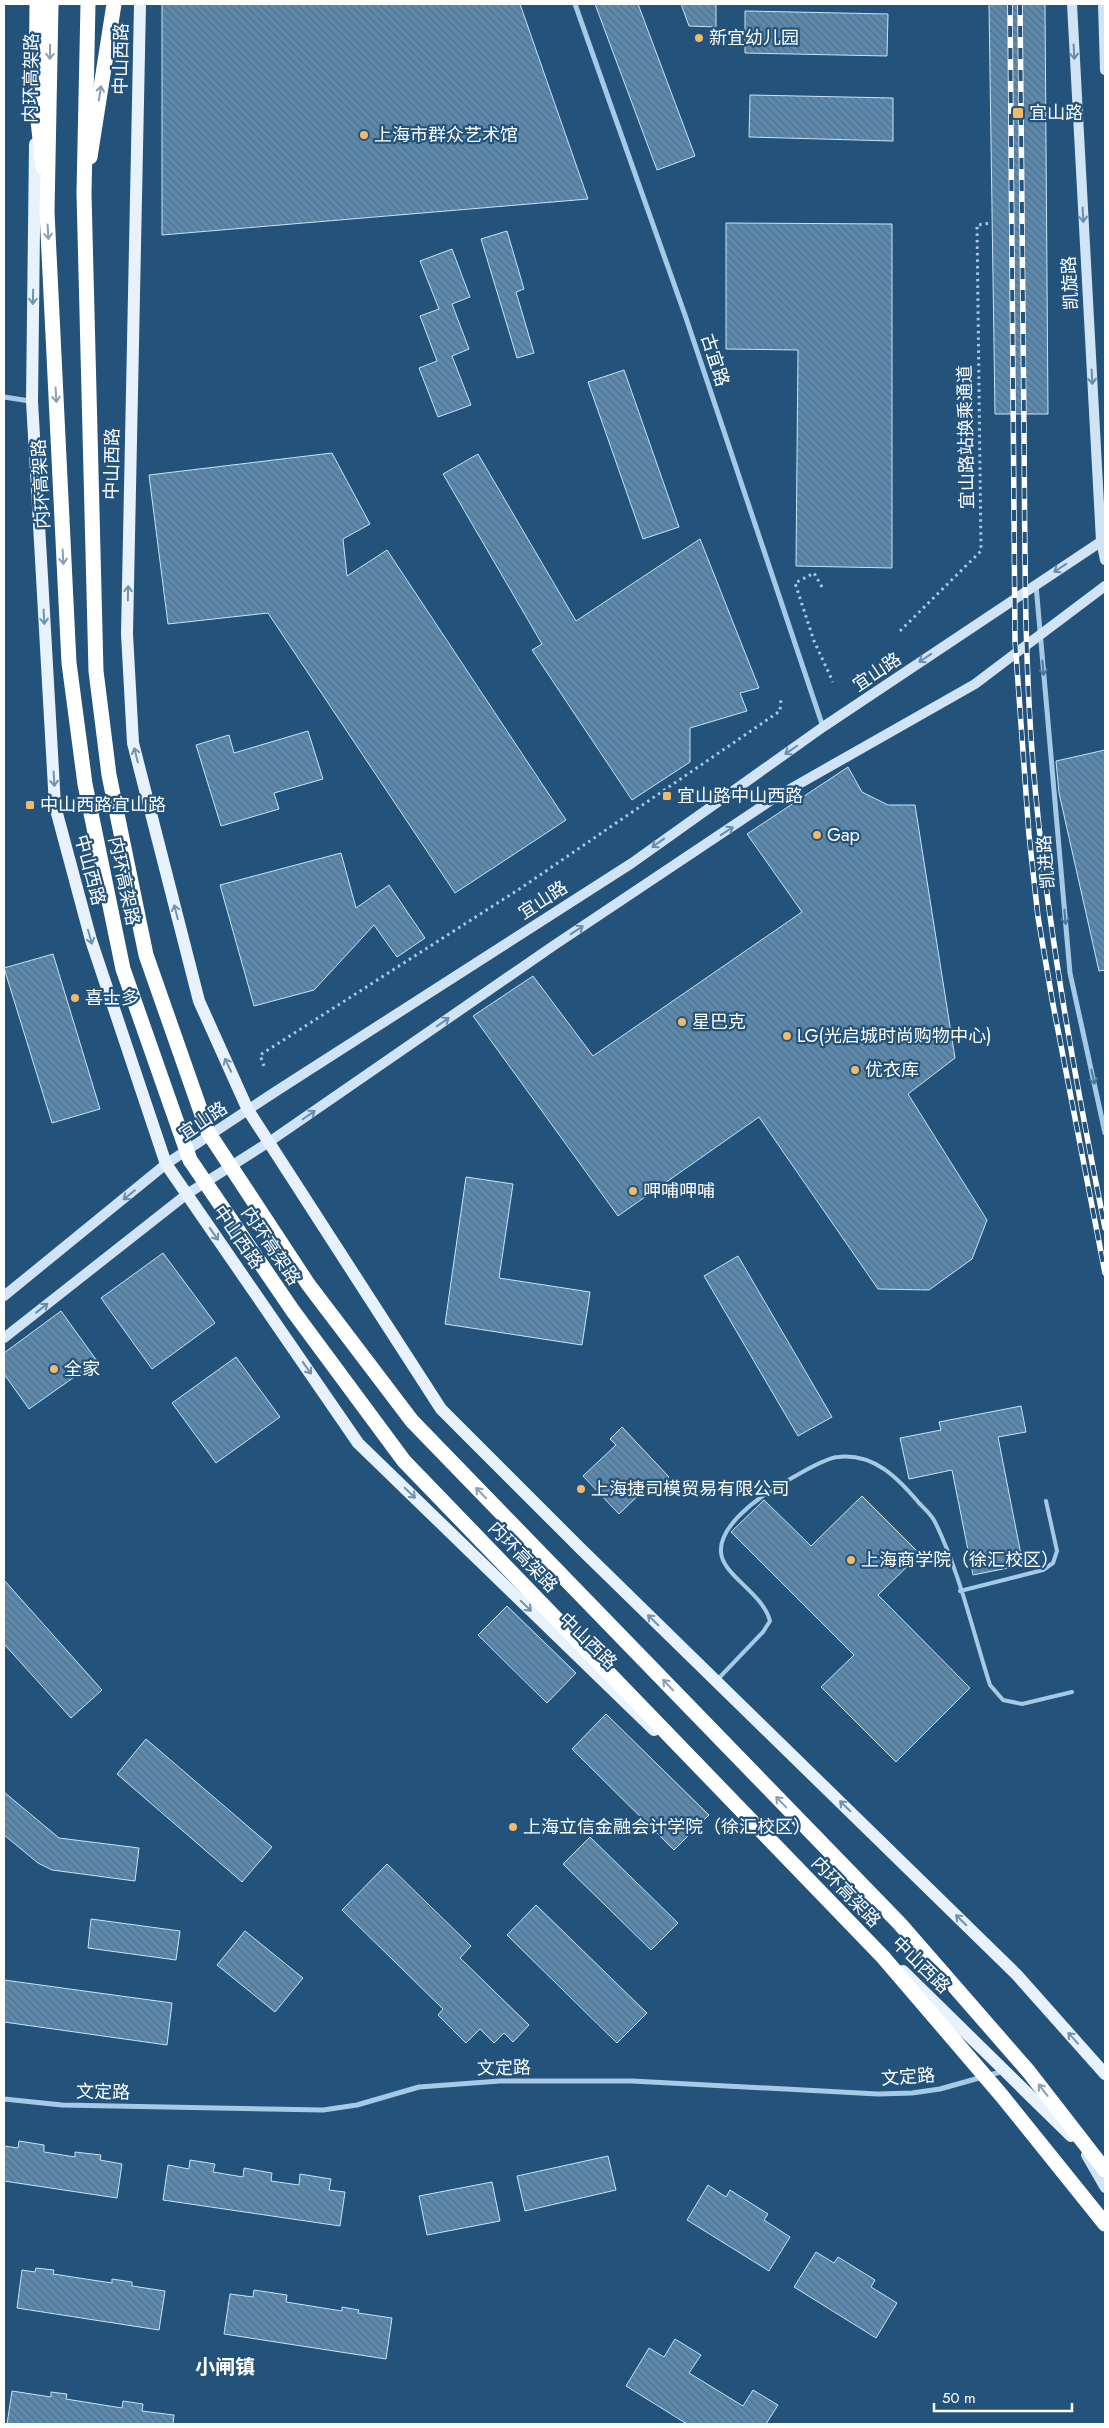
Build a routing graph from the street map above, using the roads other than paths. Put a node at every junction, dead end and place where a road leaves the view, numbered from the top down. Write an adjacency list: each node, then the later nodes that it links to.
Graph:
1 (36, 4): 11 (highway, bridge); 13 (main road, 中山西路, one-way to 13)
2 (51, 4): 11 (highway, 内环高架路, one-way to 11, bridge)
3 (88, 4): 10 (highway, 内环高架路, bridge)
4 (114, 4): 10 (highway, one-way to 4, bridge)
5 (140, 4): 20 (main road, 中山西路, one-way to 5)
6 (575, 4): 19 (street, 古宜路)
7 (1072, 4): 14 (main road, 凯旋路, one-way to 14)
8 (1103, 4): 9 (main road)
9 (1105, 70)
10 (84, 193): 35 (highway, 内环高架路, one-way to 10, bridge)
11 (47, 212): 37 (highway, 内环高架路, one-way to 37, bridge)
12 (4, 397): 13 (street)
13 (32, 401): 23 (main road, 中山西路, one-way to 23)
14 (1103, 540): 15 (main road, 凯旋路); 16 (main road, 宜山路, one-way to 16)
15 (1105, 560)
16 (1036, 584): 18 (street, 凯进路); 19 (main road, 宜山路, one-way to 19)
17 (1105, 586): 18 (main road)
18 (1040, 635): 21 (street, 凯进路, one-way to 21); 22 (main road, one-way to 18)
19 (823, 728): 20 (main road, 宜山路, one-way to 20)
20 (248, 1110): 22 (main road, 中山西路); 23 (main road, 宜山路)
21 (1105, 1133)
22 (269, 1142): 24 (main road); 29 (main road, 中山西路, one-way to 22)
23 (166, 1164): 24 (main road, 中山西路); 25 (main road, 宜山路, one-way to 25)
24 (187, 1194): 26 (main road, one-way to 24); 31 (main road, 中山西路, one-way to 31)
25 (4, 1296)
26 (4, 1338)
27 (1046, 1501): 28 (lane)
28 (960, 1591): 29 (lane); 30 (lane)
29 (716, 1681): 32 (main road, 中山西路, one-way to 29)
30 (1072, 1692)
31 (1006, 2071): 33 (street, 文定路); 34 (main road, 中山西路)
32 (1105, 2074)
33 (4, 2099)
34 (1080, 2144): 35 (main road, 中山西路); 36 (main road)
35 (1105, 2170)
36 (1105, 2188)
37 (1105, 2224)

